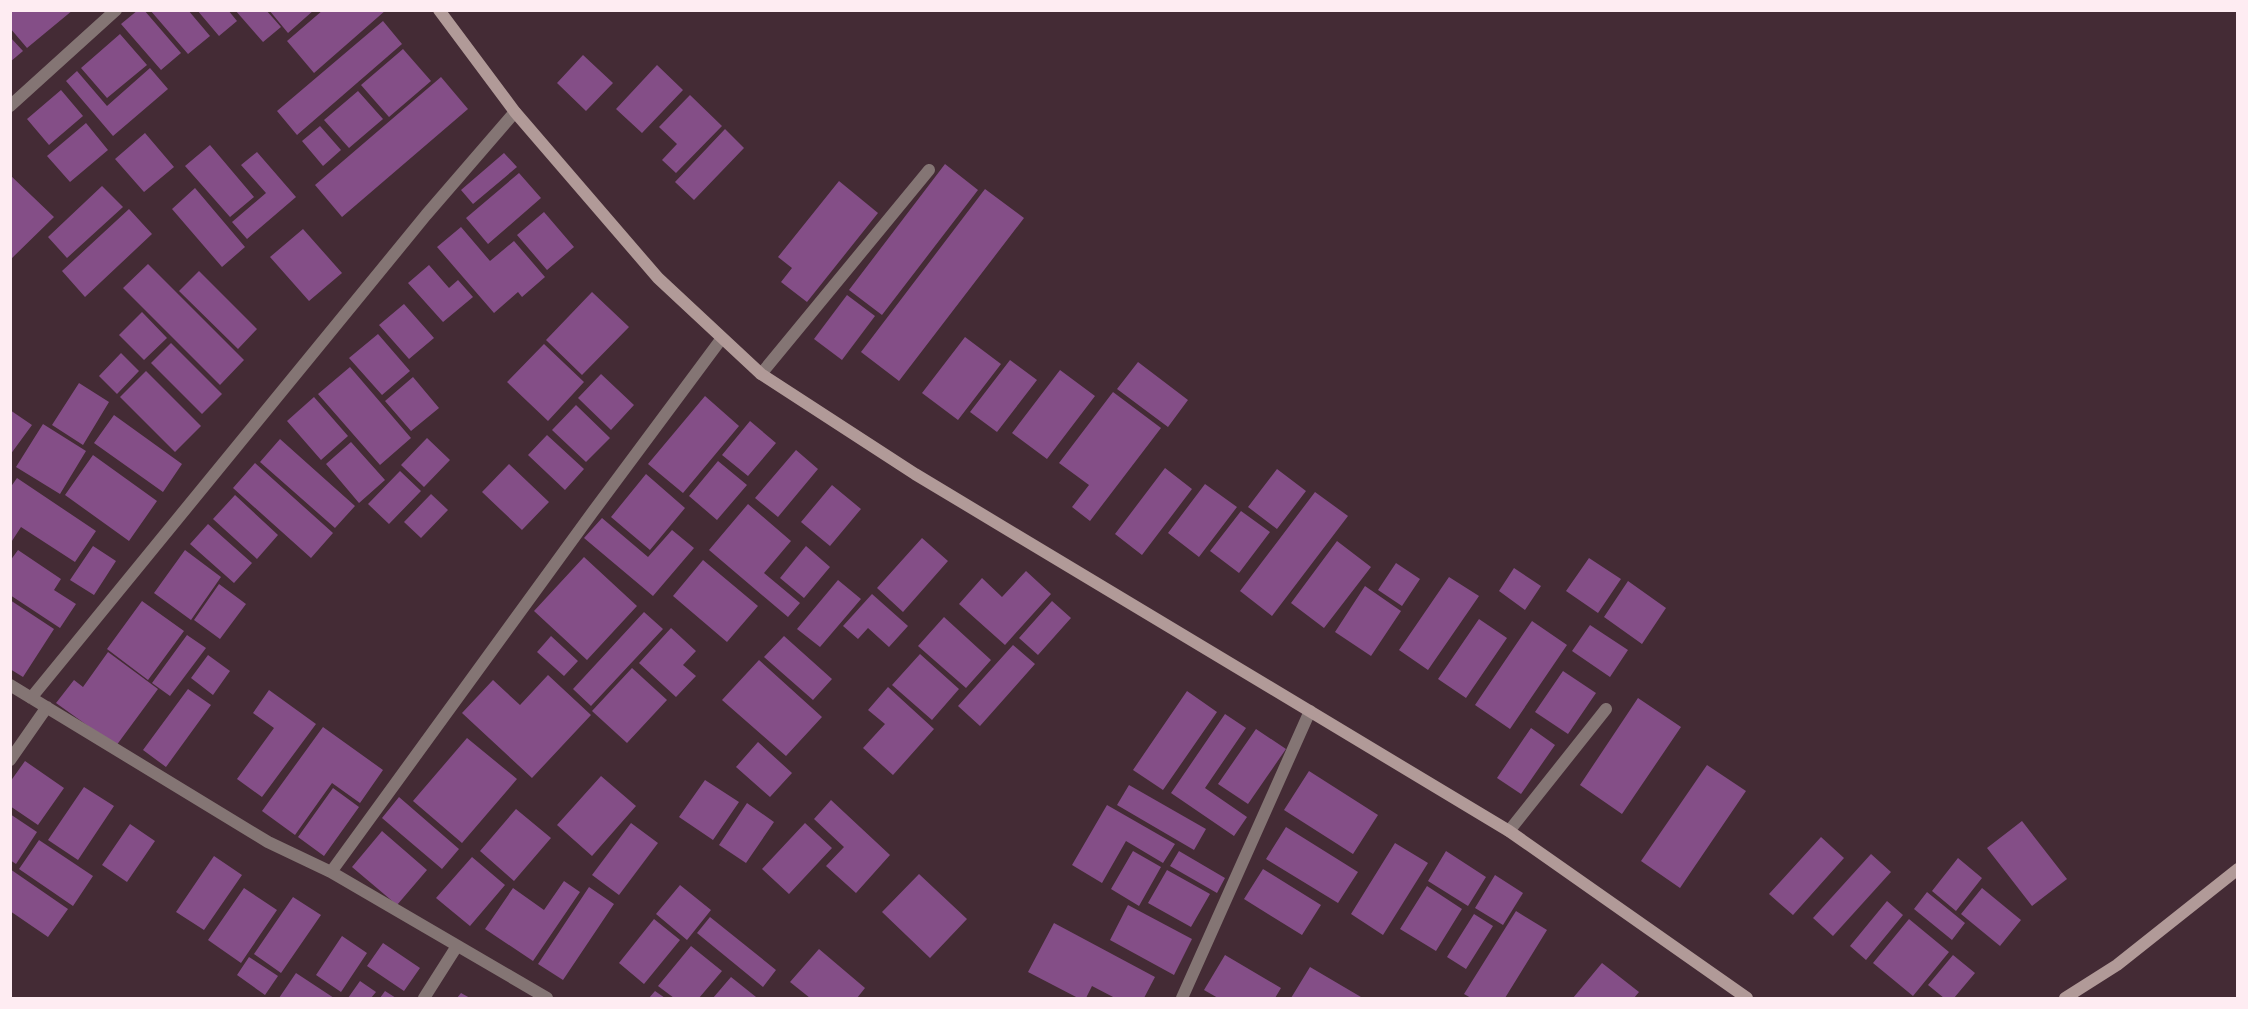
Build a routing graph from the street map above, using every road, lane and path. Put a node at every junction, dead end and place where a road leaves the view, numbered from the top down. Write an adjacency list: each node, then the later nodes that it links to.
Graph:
1 (116, 10): 3 (street)
2 (439, 10): 4 (main road)
3 (10, 106)
4 (515, 112): 6 (main road); 9 (street)
5 (929, 170): 7 (street)
6 (722, 338): 7 (main road); 16 (street)
7 (761, 374): 12 (main road)
8 (10, 685): 9 (street)
9 (31, 698): 10 (street)
10 (46, 707): 13 (street); 16 (street)
11 (1606, 709): 14 (street)
12 (1310, 711): 14 (main road); 20 (street)
13 (10, 760)
14 (1509, 831): 21 (main road)
15 (2238, 869): 22 (main road)
16 (331, 872): 17 (street)
17 (457, 946): 18 (street); 19 (street)
18 (424, 999)
19 (547, 999)
20 (1182, 999)
21 (1747, 999)
22 (2065, 999)

